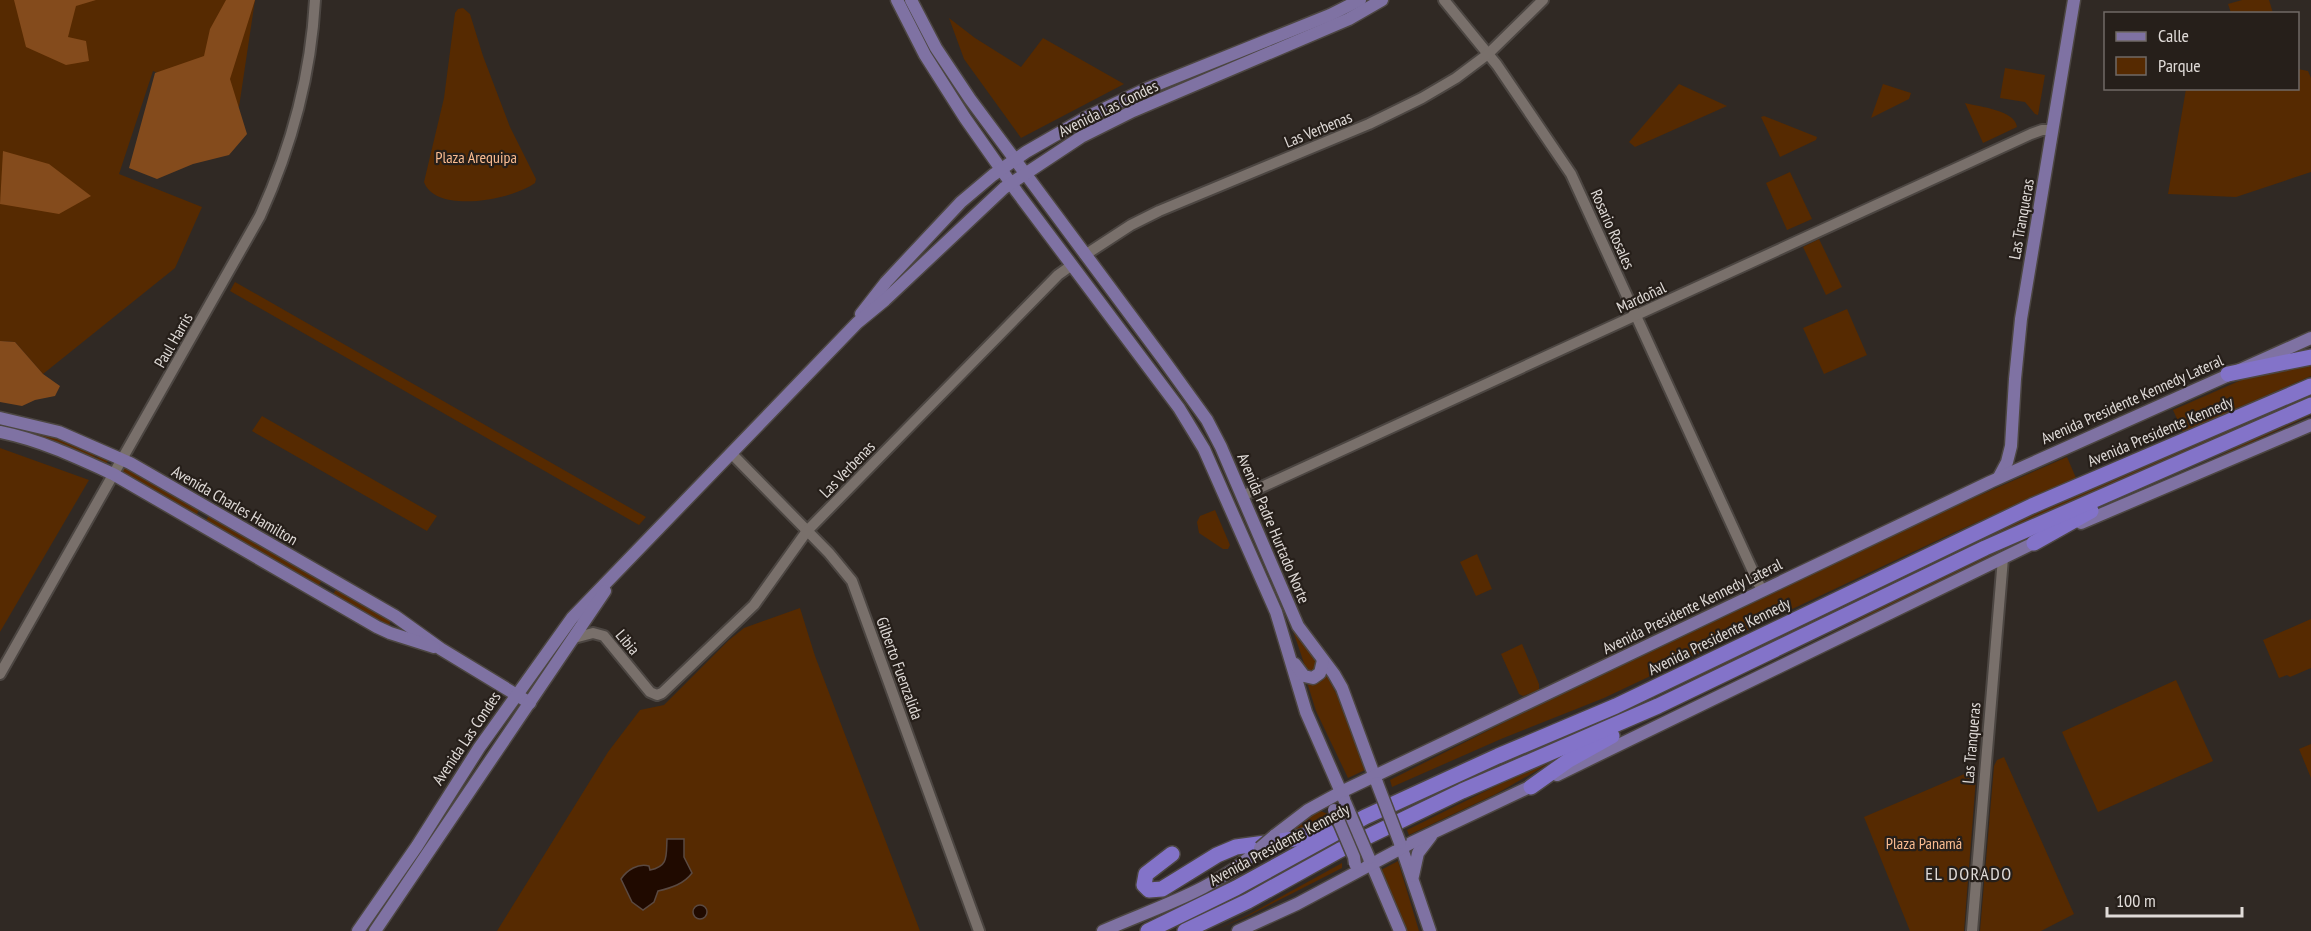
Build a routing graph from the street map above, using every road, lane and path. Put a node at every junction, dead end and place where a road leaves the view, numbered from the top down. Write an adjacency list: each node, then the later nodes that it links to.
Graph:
1 (315, 0): 31 (street, Paul Harris)
2 (897, 0): 12 (main road, Avenida Padre Hurtado Norte)
3 (911, 0): 11 (main road, Avenida Padre Hurtado Norte)
4 (1360, 0): 11 (main road, Avenida Las Condes)
5 (1382, 0): 13 (main road, Avenida Las Condes)
6 (1444, 0): 9 (street, Rosario Rosales)
7 (1543, 0): 9 (street, Las Verbenas)
8 (2074, 0): 10 (main road, Las Tranqueras)
9 (1488, 54): 15 (street, Las Verbenas); 17 (street, Rosario Rosales)
10 (2053, 130): 17 (street, Mardoñal); 29 (main road, Las Tranqueras)
11 (1015, 159): 12 (main road, Avenida Las Condes); 13 (main road, Avenida Padre Hurtado Norte)
12 (1001, 169): 14 (main road, Avenida Padre Hurtado Norte); 18 (main road, Avenida Las Condes)
13 (1024, 172): 14 (main road, Avenida Las Condes); 15 (main road, Avenida Padre Hurtado Norte)
14 (1010, 183): 16 (main road, Avenida Padre Hurtado Norte); 18 (main road, Avenida Las Condes)
15 (1085, 255): 22 (main road, Avenida Padre Hurtado Norte)
16 (1072, 265): 20 (main road, Avenida Padre Hurtado Norte); 37 (street, Las Verbenas)
17 (1635, 316): 36 (street, Mardoñal); 41 (street, Rosario Rosales)
18 (856, 323): 30 (main road, Avenida Las Condes)
19 (2311, 338): 23 (main road, Avenida Presidente Kennedy Lateral)
20 (1140, 356): 22 (main road); 46 (main road, Avenida Padre Hurtado Norte)
21 (2311, 357): 23 (highway)
22 (1163, 358): 36 (main road, Avenida Padre Hurtado Norte)
23 (2228, 374): 32 (main road, Avenida Presidente Kennedy Lateral)
24 (2311, 386): 57 (highway, Avenida Presidente Kennedy)
25 (2311, 405): 33 (highway, Avenida Presidente Kennedy)
26 (0, 418): 31 (main road, Avenida Charles Hamilton)
27 (2311, 425): 38 (main road)
28 (0, 432): 34 (main road, Avenida Charles Hamilton)
29 (2011, 446): 32 (main road); 35 (main road, Las Tranqueras)
30 (731, 453): 37 (street, Gilberto Fuenzalida); 40 (main road, Avenida Las Condes)
31 (123, 459): 34 (street, Paul Harris); 42 (main road, Avenida Charles Hamilton)
32 (2031, 463): 35 (main road, Avenida Presidente Kennedy Lateral)
33 (2161, 471): 38 (highway); 52 (highway, Avenida Presidente Kennedy)
34 (113, 474): 43 (main road, Avenida Charles Hamilton); 48 (street, Paul Harris)
35 (1999, 477): 41 (main road, Avenida Presidente Kennedy Lateral)
36 (1242, 496): 47 (main road, Avenida Padre Hurtado Norte)
37 (807, 531): 49 (street, Las Verbenas); 66 (street, Gilberto Fuenzalida)
38 (2034, 543): 39 (main road)
39 (2003, 558): 54 (main road); 73 (street, Las Tranqueras)
40 (616, 575): 44 (main road, Avenida Las Condes); 50 (main road, Avenida Las Condes)
41 (1762, 591): 53 (main road, Avenida Presidente Kennedy Lateral)
42 (395, 616): 43 (main road); 45 (main road, Avenida Charles Hamilton)
43 (390, 633): 45 (main road, Avenida Charles Hamilton)
44 (574, 638): 49 (street, Libia); 51 (main road, Avenida Las Condes)
45 (441, 649): 50 (main road, Avenida Charles Hamilton)
46 (1291, 658): 47 (main road); 55 (main road, Avenida Padre Hurtado Norte)
47 (1323, 660): 53 (main road, Avenida Padre Hurtado Norte)
48 (0, 674)
49 (650, 692)
50 (516, 694): 51 (main road, Avenida Charles Hamilton); 64 (main road, Avenida Las Condes)
51 (530, 703): 65 (main road, Avenida Las Condes)
52 (1658, 706): 54 (highway); 69 (highway, Avenida Presidente Kennedy)
53 (1376, 780): 55 (main road, Avenida Presidente Kennedy Lateral); 59 (main road, Avenida Padre Hurtado Norte, bridge)
54 (1531, 787): 58 (main road)
55 (1343, 797): 56 (main road, Avenida Presidente Kennedy Lateral); 61 (main road, Avenida Padre Hurtado Norte, bridge)
56 (1323, 802): 62 (main road, bridge); 67 (main road, Avenida Presidente Kennedy Lateral, bridge)
57 (1365, 817): 60 (highway); 68 (highway, Avenida Presidente Kennedy)
58 (1435, 831): 59 (main road); 63 (main road)
59 (1401, 845): 61 (main road); 63 (main road, Avenida Padre Hurtado Norte)
60 (1172, 854)
61 (1370, 861): 62 (main road); 71 (main road, Avenida Padre Hurtado Norte)
62 (1352, 870): 70 (main road)
63 (1413, 880): 72 (main road, Avenida Padre Hurtado Norte)
64 (358, 931)
65 (375, 931)
66 (979, 931)
67 (1103, 931)
68 (1148, 931)
69 (1185, 931)
70 (1238, 931)
71 (1400, 931)
72 (1430, 931)
73 (1972, 931)

